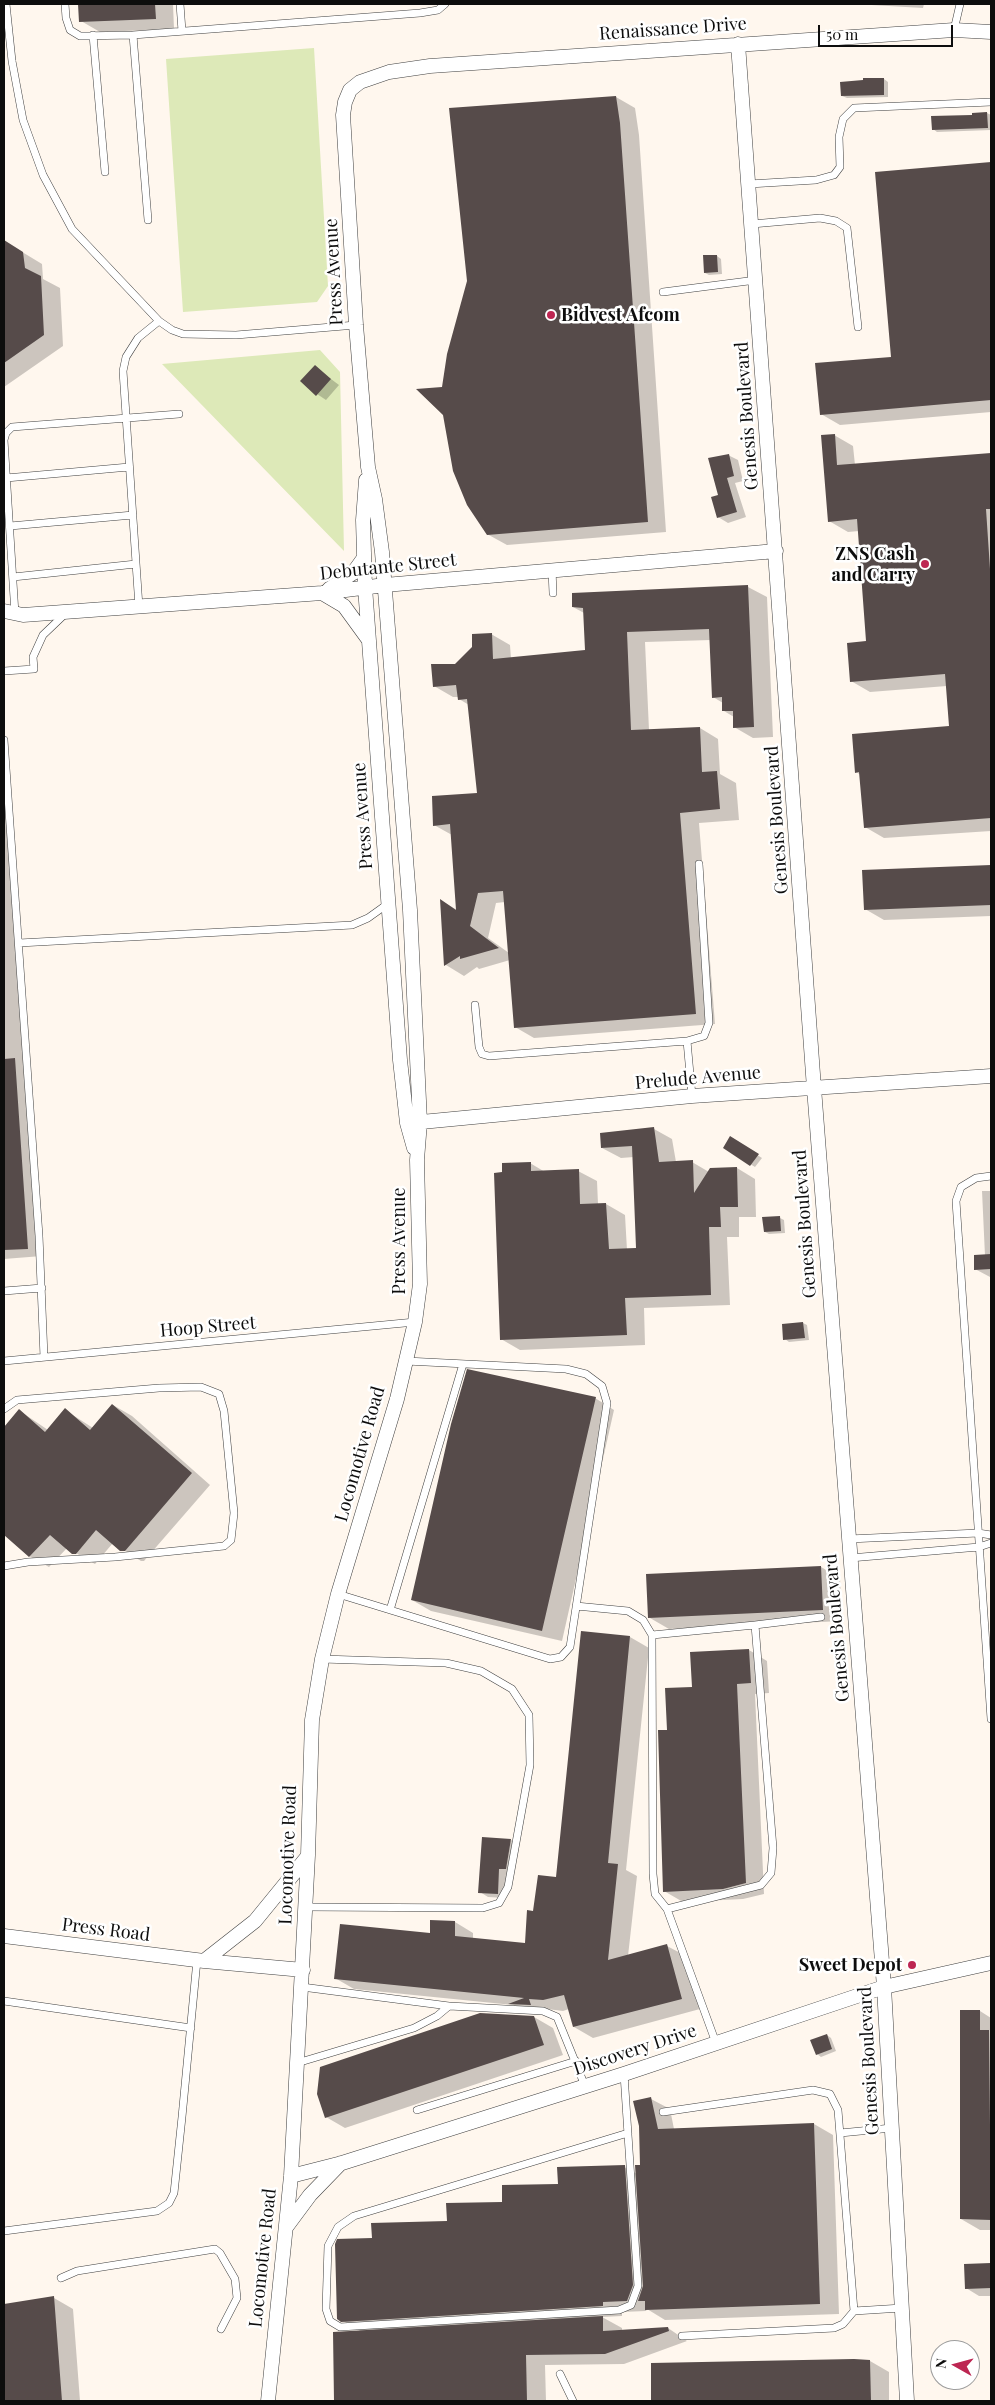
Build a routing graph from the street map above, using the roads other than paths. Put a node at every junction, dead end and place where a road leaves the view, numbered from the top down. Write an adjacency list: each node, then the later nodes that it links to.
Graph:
1 (6, 4): 20 (lane)
2 (65, 4): 9 (lane)
3 (180, 4): 7 (lane)
4 (444, 4): 7 (lane)
5 (960, 4): 6 (lane)
6 (954, 30): 8 (street, Renaissance Drive); 11 (street, Renaissance Drive)
7 (182, 31): 10 (lane)
8 (991, 32)
9 (93, 35): 10 (lane); 14 (lane)
10 (133, 35): 16 (lane)
11 (738, 44): 12 (street, Renaissance Drive); 15 (street, Genesis Boulevard)
12 (360, 82): 21 (street, Press Avenue)
13 (991, 102): 15 (lane)
14 (105, 172)
15 (749, 184): 17 (street, Genesis Boulevard)
16 (148, 220)
17 (752, 224): 18 (street, Genesis Boulevard); 22 (lane)
18 (756, 280): 19 (lane); 30 (street, Genesis Boulevard)
19 (663, 292)
20 (159, 321): 21 (lane); 24 (lane)
21 (356, 325): 26 (street, Press Avenue)
22 (858, 327)
23 (179, 414): 24 (lane)
24 (126, 417): 25 (lane); 27 (lane)
25 (129, 467): 27 (lane); 28 (lane)
26 (368, 467): 31 (street, Press Avenue); 35 (street, Press Avenue)
27 (6, 478): 29 (lane)
28 (133, 515): 29 (lane); 32 (lane)
29 (10, 526): 34 (lane)
30 (776, 551): 33 (street, Debutante Street); 53 (street, Genesis Boulevard)
31 (364, 559): 36 (street, Press Avenue); 37 (street)
32 (136, 564): 34 (lane); 39 (lane)
33 (552, 570): 35 (street, Debutante Street); 38 (lane)
34 (13, 577): 41 (lane)
35 (385, 585): 36 (street, Debutante Street); 49 (street, Press Avenue)
36 (365, 587): 37 (street, Debutante Street); 42 (street, Press Avenue)
37 (322, 593): 39 (street, Debutante Street); 42 (street)
38 (553, 593)
39 (139, 607): 40 (street, Debutante Street)
40 (67, 612): 41 (street, Debutante Street); 43 (lane)
41 (9, 613)
42 (369, 640): 46 (street, Press Avenue)
43 (4, 671)
44 (4, 740): 47 (lane)
45 (699, 864): 51 (lane)
46 (388, 903): 47 (lane); 48 (street, Press Avenue)
47 (19, 943): 57 (lane)
48 (394, 978): 49 (street); 55 (street, Press Avenue)
49 (414, 978): 55 (street, Press Avenue)
50 (475, 1005): 51 (lane)
51 (687, 1041): 54 (lane)
52 (991, 1076): 53 (street, Prelude Avenue)
53 (814, 1088): 54 (street, Prelude Avenue); 67 (street, Genesis Boulevard)
54 (692, 1096): 55 (street, Prelude Avenue)
55 (413, 1123): 59 (street, Press Avenue)
56 (991, 1176): 65 (lane)
57 (42, 1288): 58 (lane); 60 (lane)
58 (4, 1291)
59 (415, 1322): 60 (lane, Hoop Street); 62 (street, Locomotive Road)
60 (44, 1357): 61 (lane, Hoop Street)
61 (4, 1361)
62 (406, 1361): 63 (lane); 72 (street, Locomotive Road)
63 (463, 1364): 73 (lane); 74 (lane)
64 (4, 1409): 71 (lane)
65 (978, 1533): 66 (lane); 67 (lane); 69 (lane)
66 (991, 1535)
67 (849, 1539): 70 (street, Genesis Boulevard)
68 (991, 1543): 69 (lane)
69 (979, 1547): 70 (lane); 79 (lane)
70 (850, 1558): 88 (street, Genesis Boulevard)
71 (4, 1566)
72 (338, 1594): 74 (lane); 78 (street, Locomotive Road)
73 (576, 1606): 74 (lane); 77 (lane)
74 (390, 1610)
75 (821, 1618): 76 (lane)
76 (755, 1625): 77 (lane); 82 (lane)
77 (652, 1635): 82 (lane)
78 (322, 1659): 80 (street, Locomotive Road); 81 (lane)
79 (991, 1719)
80 (308, 1855): 81 (street, Locomotive Road); 84 (street)
81 (306, 1907): 86 (street, Locomotive Road)
82 (667, 1909): 92 (lane)
83 (4, 1936): 84 (street, Press Road)
84 (200, 1961): 86 (street, Press Road); 91 (lane)
85 (991, 1963): 88 (street, Discovery Drive)
86 (302, 1970): 87 (street, Locomotive Road)
87 (302, 1987): 90 (lane); 94 (street, Locomotive Road)
88 (884, 1987): 92 (street, Discovery Drive); 99 (street, Genesis Boulevard)
89 (4, 2001): 91 (lane)
90 (449, 2006): 93 (lane); 94 (lane)
91 (191, 2028): 105 (lane)
92 (716, 2043): 95 (street, Discovery Drive)
93 (576, 2061): 96 (lane); 97 (lane)
94 (297, 2063): 103 (street, Locomotive Road)
95 (624, 2074): 96 (street, Discovery Drive); 100 (lane)
96 (586, 2086): 102 (street, Discovery Drive)
97 (417, 2110)
98 (662, 2112): 101 (lane)
99 (892, 2128): 101 (lane); 107 (street, Genesis Boulevard)
100 (628, 2133): 100 (lane)
101 (840, 2133): 108 (lane)
102 (342, 2163): 103 (street, Discovery Drive); 104 (street)
103 (291, 2176): 104 (street, Locomotive Road)
104 (285, 2229): 112 (street, Locomotive Road)
105 (4, 2231)
106 (61, 2278): 109 (lane)
107 (902, 2308): 108 (lane); 114 (street, Genesis Boulevard)
108 (854, 2311): 110 (lane)
109 (221, 2328)
110 (682, 2336)
111 (560, 2374): 113 (lane)
112 (268, 2401)
113 (573, 2401)
114 (907, 2401)

